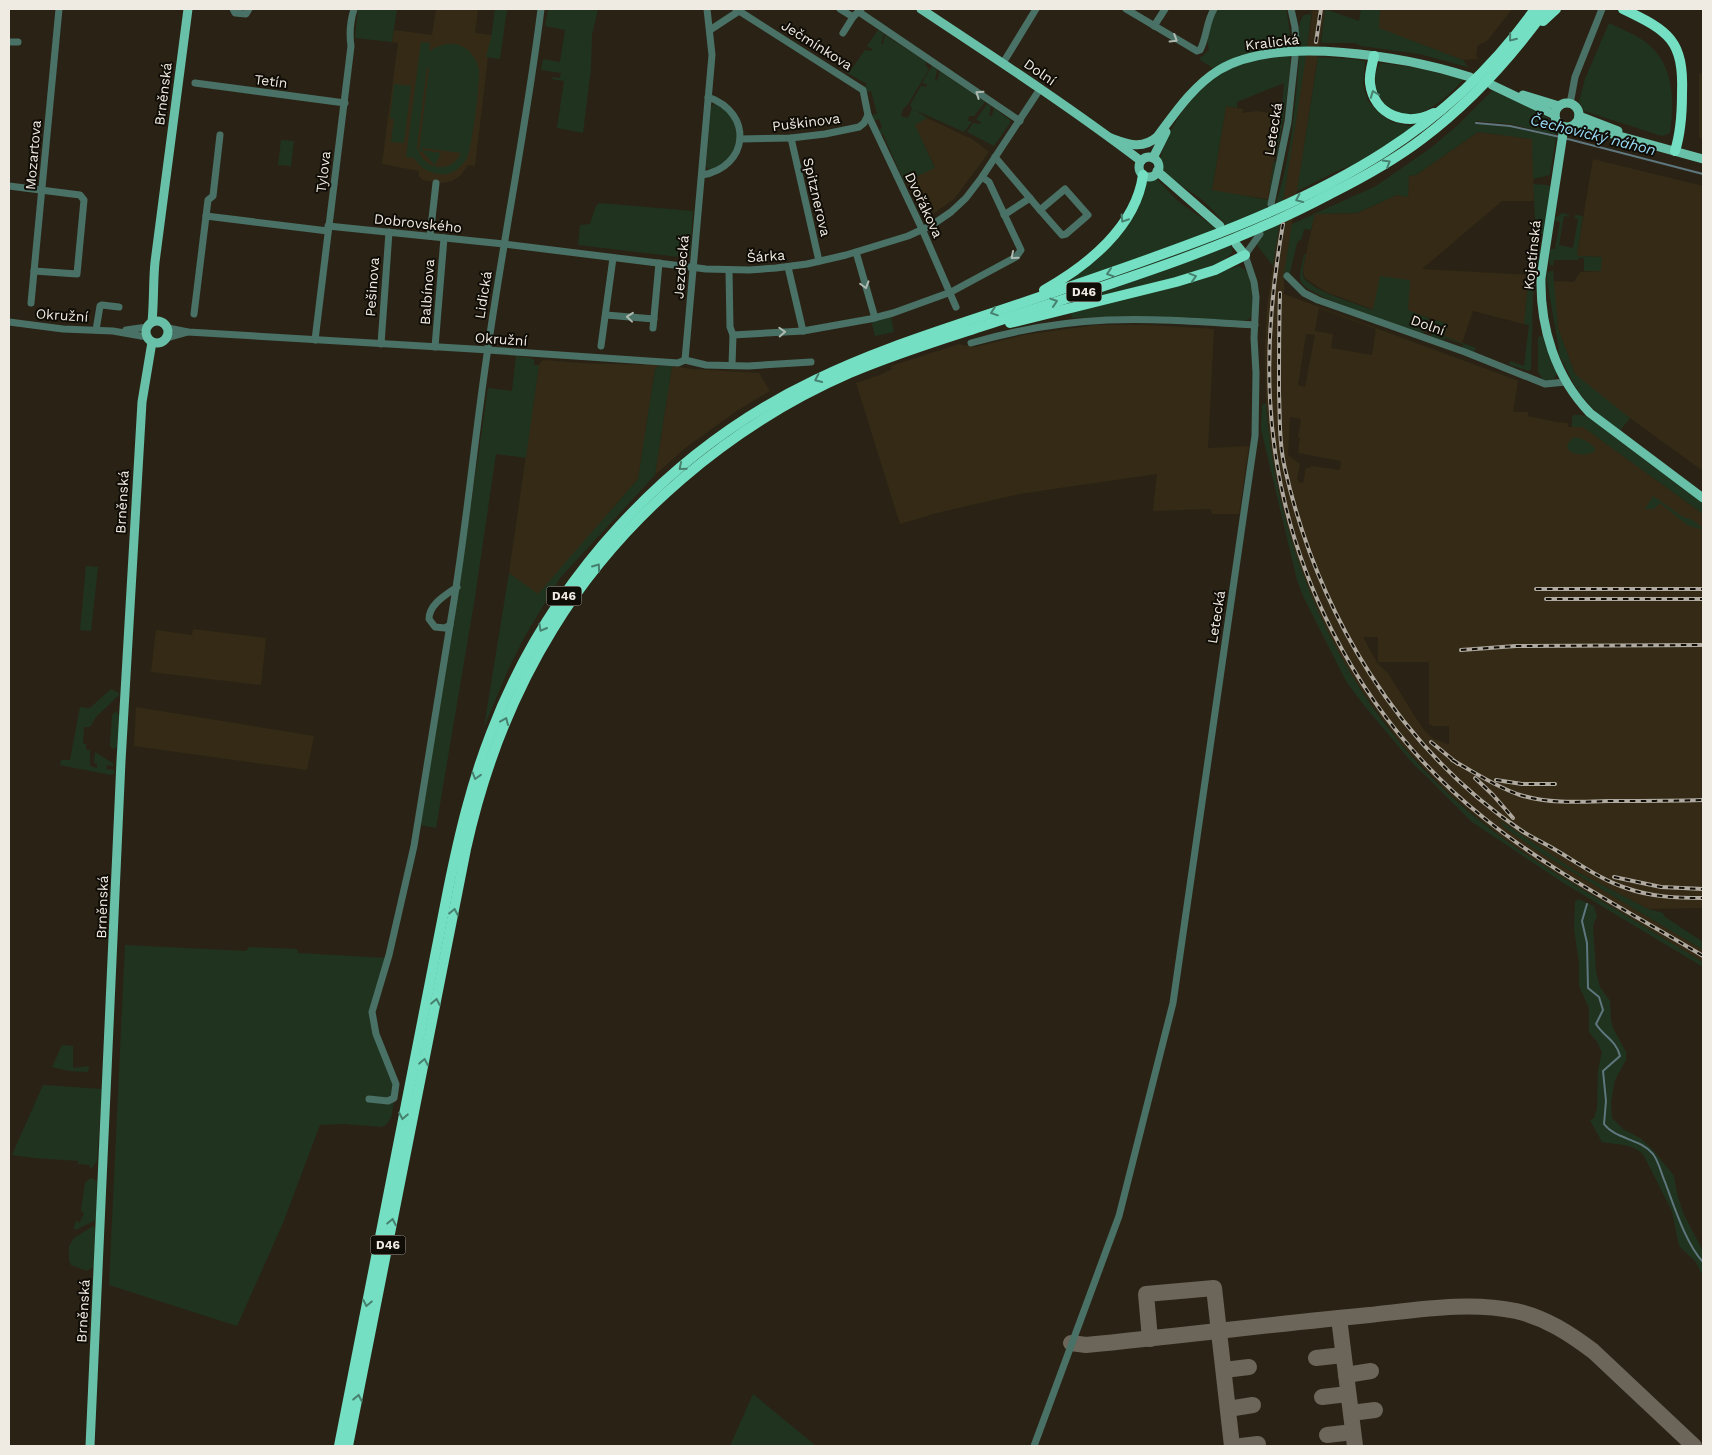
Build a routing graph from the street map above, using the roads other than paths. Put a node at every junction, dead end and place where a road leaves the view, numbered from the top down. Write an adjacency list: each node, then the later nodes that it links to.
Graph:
1 (59, 9): 62 (street, Mozartova)
2 (188, 9): 98 (main road, Brněnská)
3 (233, 9): 4 (street)
4 (249, 9)
5 (354, 9): 38 (street, Tylova)
6 (541, 9): 75 (street, Lidická)
7 (707, 9): 23 (street, Jezdecká)
8 (840, 9): 21 (street)
9 (921, 9): 31 (main road, Dolní)
10 (1036, 9): 31 (street)
11 (1126, 9): 22 (street)
12 (1165, 9): 22 (street)
13 (1214, 9): 22 (street, one-way to 13)
14 (1291, 9): 28 (street)
15 (1535, 9): 36 (highway, D46, one-way to 36)
16 (1546, 9): 27 (highway, D46)
17 (1556, 9): 27 (highway)
18 (1602, 9): 39 (street)
19 (1623, 9): 50 (highway)
20 (737, 10): 23 (street); 42 (street, Ječmínkova)
21 (858, 13): 24 (street); 44 (street, one-way to 21)
22 (1154, 26)
23 (710, 30): 37 (street, Jezdecká)
24 (843, 33)
25 (9, 42): 26 (street)
26 (18, 42)
27 (1522, 42): 59 (highway, D46, one-way to 27)
28 (1296, 43)
29 (1374, 56): 32 (main road, Kralická); 36 (highway, one-way to 29); 40 (main road, Kralická)
30 (1295, 57): 64 (street, Letecká)
31 (1003, 63): 35 (main road, Dolní)
32 (1470, 77)
33 (195, 84): 38 (street, Tetín)
34 (1492, 85): 41 (main road)
35 (1040, 89): 44 (street, Šárka); 48 (main road, Dolní)
36 (1458, 97): 59 (highway, D46)
37 (708, 98): 49 (street); 56 (street, Jezdecká)
38 (344, 103): 69 (street, Tylova)
39 (1570, 104): 41 (main road); 43 (main road)
40 (1180, 108): 48 (main road, Kralická); 52 (main road)
41 (1557, 110): 45 (main road)
42 (868, 115): 47 (street, Puškinova); 70 (street, Dvořákova)
43 (1578, 119): 45 (main road); 50 (main road)
44 (1020, 121): 51 (street, Šárka)
45 (1564, 128): 118 (main road, Kojetínská)
46 (220, 135): 67 (street)
47 (791, 138): 49 (street, Puškinova); 81 (street, Spitznerova)
48 (1111, 138): 54 (main road, Dolní)
49 (740, 139): 56 (street)
50 (1675, 151): 53 (main road)
51 (994, 157): 58 (street, Šárka); 63 (street)
52 (1153, 158): 54 (main road); 55 (main road)
53 (1703, 159)
54 (1141, 161): 57 (main road)
55 (1157, 172): 57 (main road); 68 (main road)
56 (702, 175): 83 (street, Jezdecká)
57 (1143, 175): 90 (highway, one-way to 90)
58 (982, 177): 66 (street); 70 (street, Šárka)
59 (1343, 182): 77 (highway, D46)
60 (436, 183): 73 (street)
61 (9, 186): 62 (street)
62 (41, 190): 85 (street, Mozartova); 85 (street)
63 (1030, 198): 65 (street); 66 (street)
64 (1271, 204)
65 (1040, 210): 65 (street)
66 (1004, 215): 88 (street, one-way to 88)
67 (206, 216): 69 (street, Dobrovského); 93 (street)
68 (1220, 226)
69 (328, 229): 71 (street, Dobrovského); 108 (street, Tylova)
70 (922, 229): 78 (street, Šárka); 88 (street, Dvořákova)
71 (389, 232): 73 (street, Dobrovského); 111 (street, Pešinova)
72 (1260, 234): 79 (street)
73 (430, 236): 74 (street, Dobrovského)
74 (444, 238): 75 (street, Dobrovského); 113 (street, Balbínova)
75 (504, 244): 80 (street, Šárka); 114 (street, Lidická)
76 (1236, 244): 79 (main road)
77 (1190, 250): 90 (highway, D46, one-way to 90); 101 (highway, D46, one-way to 77)
78 (856, 252): 81 (street, Šárka); 95 (street, one-way to 95)
79 (1245, 255): 99 (street, Letecká); 101 (highway, one-way to 79)
80 (613, 258): 82 (street, Šárka); 94 (street)
81 (819, 261): 84 (street, Šárka)
82 (659, 263): 83 (street, Šárka); 96 (street)
83 (694, 267): 86 (street, Šárka); 115 (street, Jezdecká)
84 (788, 267): 86 (street, Šárka); 104 (street)
85 (34, 270): 89 (street, Mozartova)
86 (730, 270): 106 (street)
87 (1287, 276): 118 (street, Dolní)
88 (950, 292): 92 (street, Dvořákova); 95 (street)
89 (31, 303)
90 (1014, 305): 124 (highway, D46, one-way to 124)
91 (119, 306): 102 (street)
92 (956, 307)
93 (194, 314)
94 (606, 315): 96 (street, one-way to 94); 112 (street)
95 (875, 318): 104 (street)
96 (654, 319): 100 (street)
97 (9, 322): 102 (street, Okružní)
98 (156, 322): 103 (street, Okružní); 105 (street, Okružní); 107 (main road); 109 (main road)
99 (1255, 325): 110 (street); 126 (street, Letecká)
100 (653, 328)
101 (975, 328): 125 (highway, D46, one-way to 101)
102 (96, 330): 103 (street, Okružní)
103 (113, 331): 109 (street, Okružní)
104 (803, 331): 106 (street, one-way to 104)
105 (188, 332): 107 (street, Okružní); 108 (street, Okružní)
106 (733, 334): 117 (street)
107 (167, 338): 109 (main road)
108 (315, 340): 111 (street, Okružní)
109 (152, 341): 123 (main road, Brněnská)
110 (971, 343)
111 (381, 344): 113 (street, Okružní)
112 (601, 346)
113 (435, 348): 114 (street, Okružní)
114 (487, 350): 115 (street, Okružní); 120 (street, Lidická)
115 (685, 360): 117 (street, Okružní)
116 (811, 362): 117 (street, Okružní)
117 (732, 365)
118 (1566, 382): 119 (main road, Kojetínská)
119 (1703, 498)
120 (457, 587): 121 (street, Lidická); 121 (street)
121 (450, 624): 122 (street, Lidická)
122 (369, 1099)
123 (90, 1446)
124 (339, 1446)
125 (348, 1446)
126 (1034, 1446)

